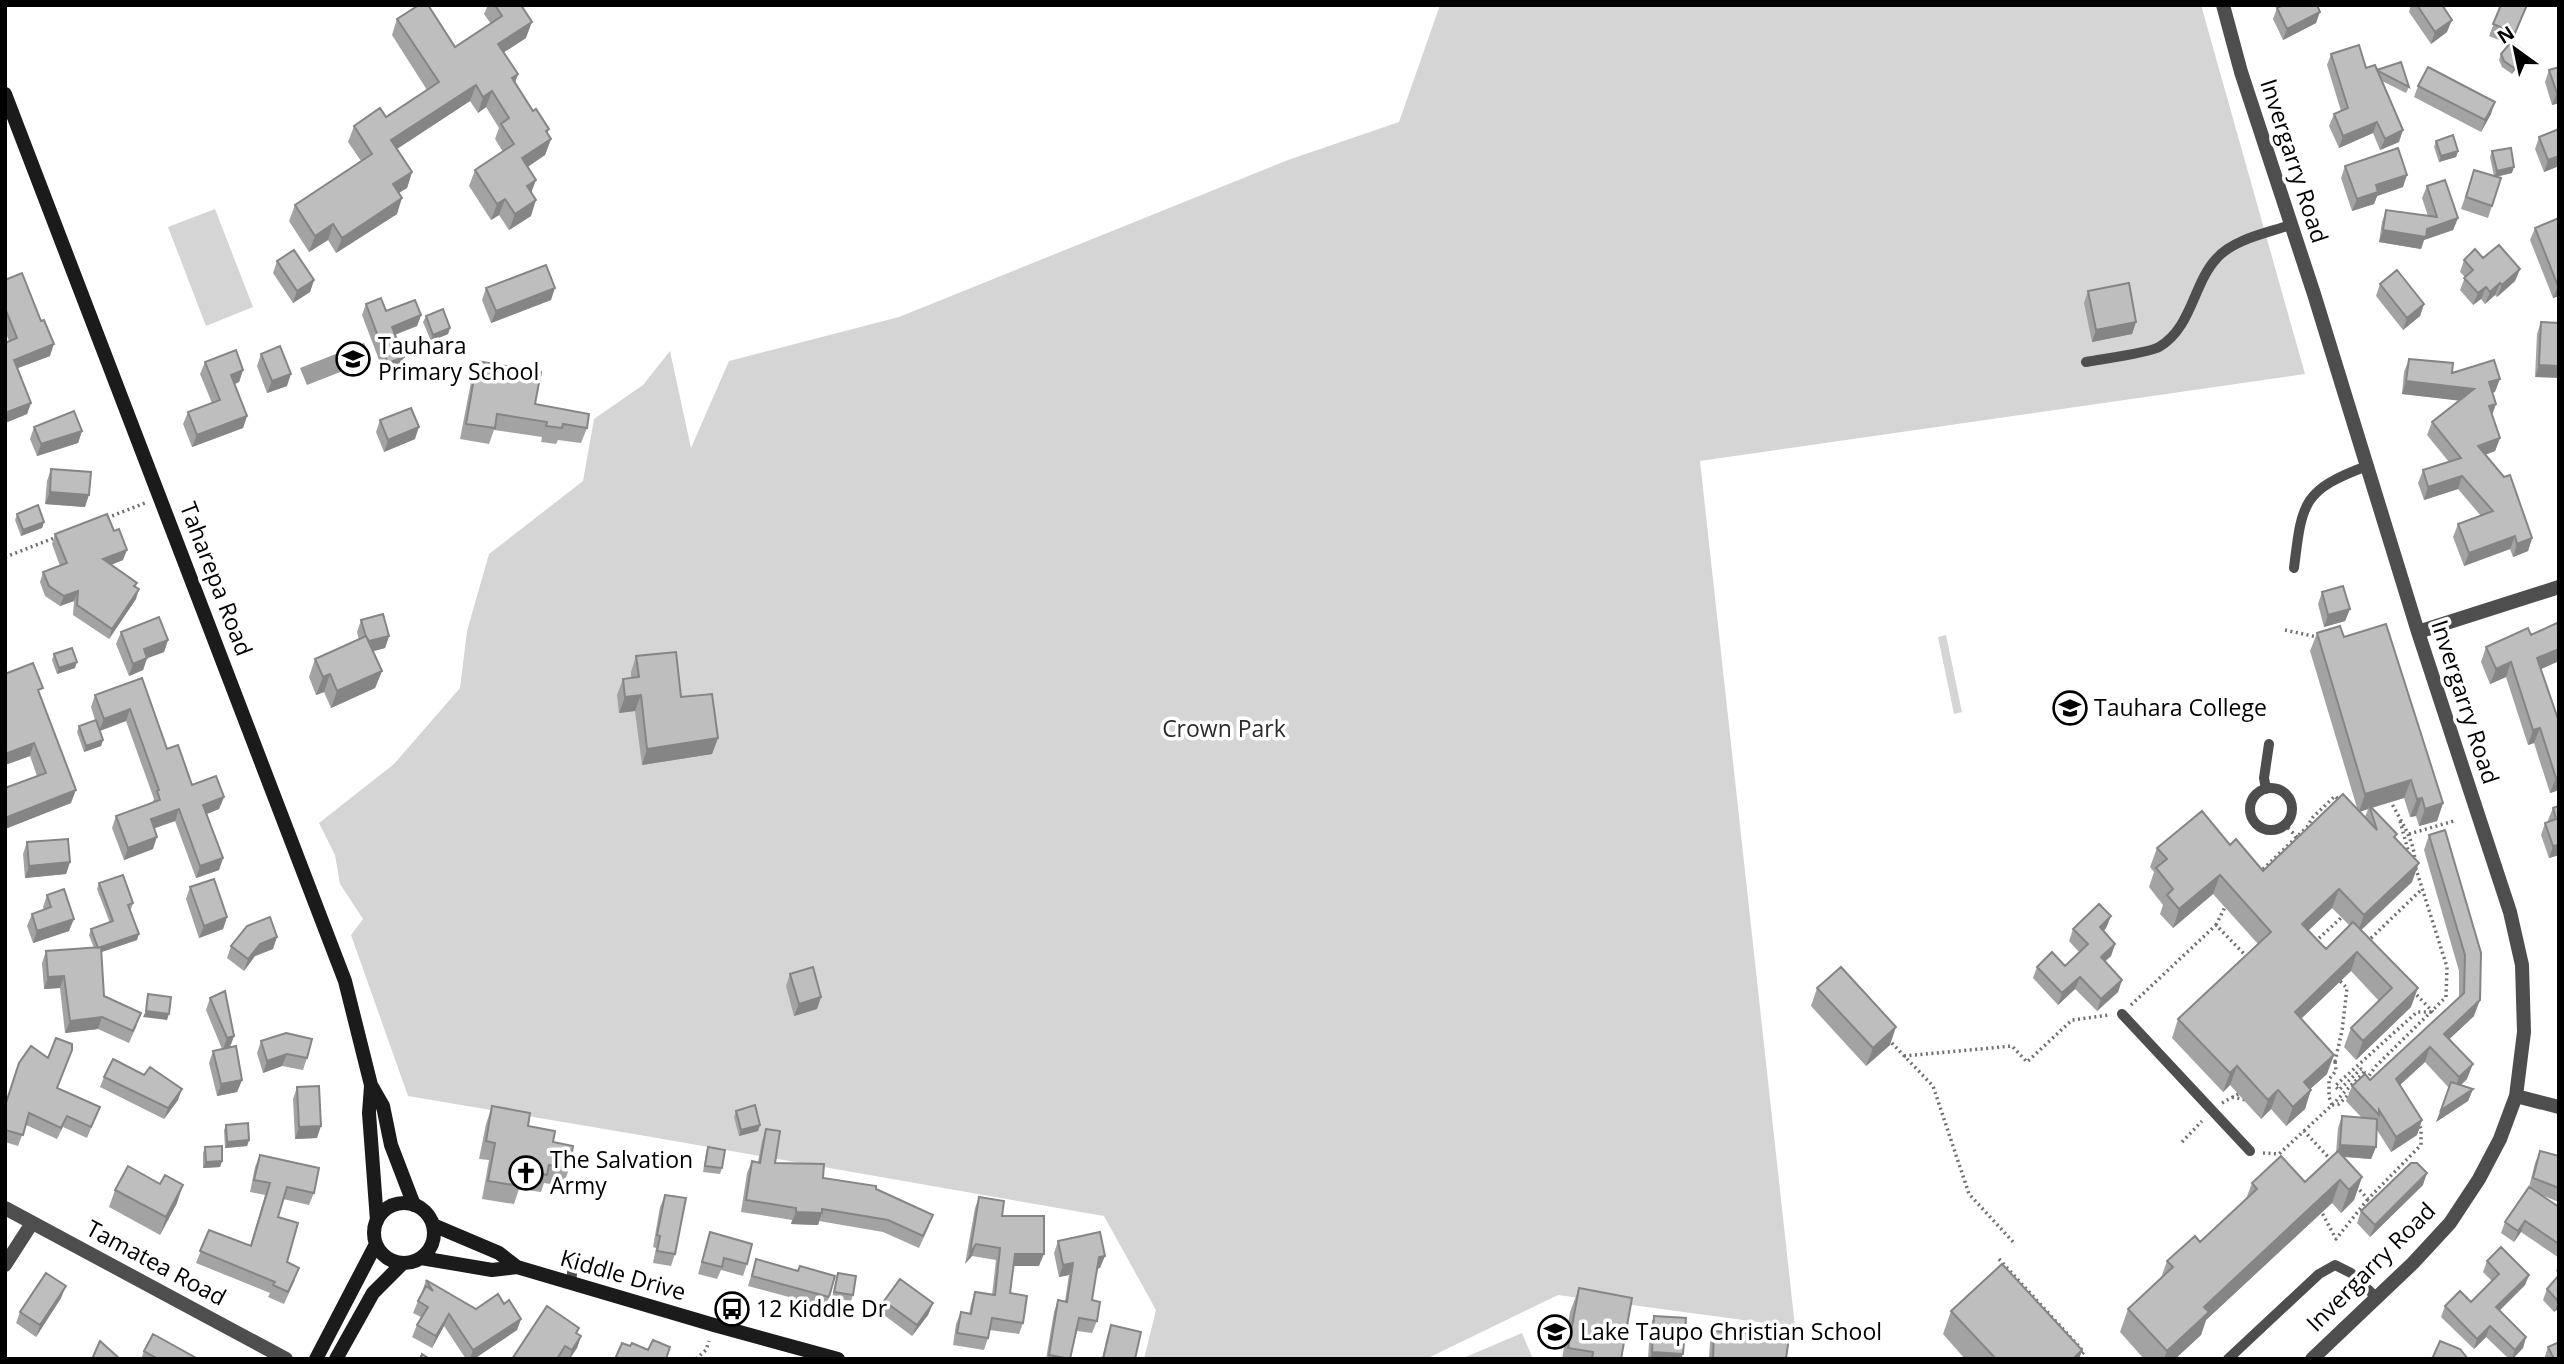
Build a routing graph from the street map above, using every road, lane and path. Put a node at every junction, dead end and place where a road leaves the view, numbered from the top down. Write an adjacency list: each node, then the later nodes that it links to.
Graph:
1 (2222, 5): 3 (street, Invergarry Road)
2 (5, 94): 6 (street, Taharepa Road)
3 (2290, 225): 4 (lane); 5 (street, Invergarry Road)
4 (2086, 362)
5 (2367, 466): 10 (lane); 13 (street, Invergarry Road)
6 (160, 497): 7 (path); 47 (street, Taharepa Road)
7 (96, 522)
8 (57, 537): 9 (path)
9 (5, 556)
10 (2294, 568)
11 (2559, 587): 13 (street)
12 (2285, 630): 14 (path)
13 (2418, 632): 50 (street, Invergarry Road)
14 (2320, 638)
15 (2269, 744): 16 (lane)
16 (2266, 789): 22 (lane); 22 (lane)
17 (2343, 804): 23 (path)
18 (2381, 805): 20 (path)
19 (2326, 813): 23 (path)
20 (2400, 820): 24 (path); 28 (path)
21 (2454, 821): 24 (path)
22 (2284, 824): 25 (path)
23 (2307, 827): 25 (path)
24 (2409, 834): 28 (path)
25 (2297, 837): 30 (path)
26 (2402, 853): 28 (path)
27 (2408, 865): 28 (path)
28 (2416, 869): 29 (path); 31 (path)
29 (2409, 875)
30 (2251, 881)
31 (2422, 889): 35 (path); 40 (path)
32 (2233, 899): 34 (path)
33 (2349, 910): 36 (path)
34 (2216, 925): 37 (path); 41 (path)
35 (2367, 943)
36 (2309, 948)
37 (2256, 962)
38 (2337, 978): 45 (path)
39 (2405, 982): 40 (path)
40 (2433, 1012): 46 (path); 53 (path)
41 (2122, 1014): 44 (path); 60 (lane)
42 (1887, 1038): 44 (path)
43 (2329, 1054): 45 (path)
44 (1904, 1056): 71 (path)
45 (2335, 1060): 53 (path)
46 (2366, 1080): 48 (path); 53 (path)
47 (372, 1085): 64 (street, Taharepa Road); 67 (street, Taharepa Road)
48 (2374, 1089)
49 (2243, 1091): 51 (path)
50 (2516, 1096): 55 (street); 79 (street, Invergarry Road)
51 (2232, 1097): 52 (path); 54 (path)
52 (2247, 1101)
53 (2332, 1105): 58 (path)
54 (2218, 1107)
55 (2559, 1107)
56 (2208, 1116): 59 (path)
57 (2417, 1121): 63 (path)
58 (2304, 1131): 60 (path); 61 (path)
59 (2182, 1142)
60 (2250, 1152)
61 (2334, 1164)
62 (2353, 1184): 63 (path)
63 (2368, 1199): 66 (path)
64 (414, 1205): 67 (street); 69 (street, Taharepa Road)
65 (5, 1208): 68 (street, Tamatea Road)
66 (2319, 1208)
67 (377, 1222): 70 (street, Taharepa Road)
68 (32, 1223): 76 (street); 81 (street, Tamatea Road)
69 (433, 1225): 73 (street); 77 (street, Kiddle Drive)
70 (376, 1244): 75 (street); 82 (street, Taharepa Road)
71 (2015, 1244)
72 (574, 1255): 78 (lane)
73 (422, 1258): 75 (street); 77 (street, Kiddle Drive)
74 (1999, 1259): 86 (path)
75 (403, 1263): 83 (street)
76 (5, 1265)
77 (517, 1267): 78 (street, Kiddle Drive)
78 (571, 1283): 80 (street, Kiddle Drive)
79 (2376, 1297): 87 (lane); 88 (street, Invergarry Road)
80 (714, 1325): 84 (path); 85 (street, Kiddle Drive)
81 (286, 1359)
82 (316, 1359)
83 (336, 1359)
84 (696, 1359)
85 (838, 1359)
86 (2077, 1359)
87 (2228, 1359)
88 (2312, 1359)

